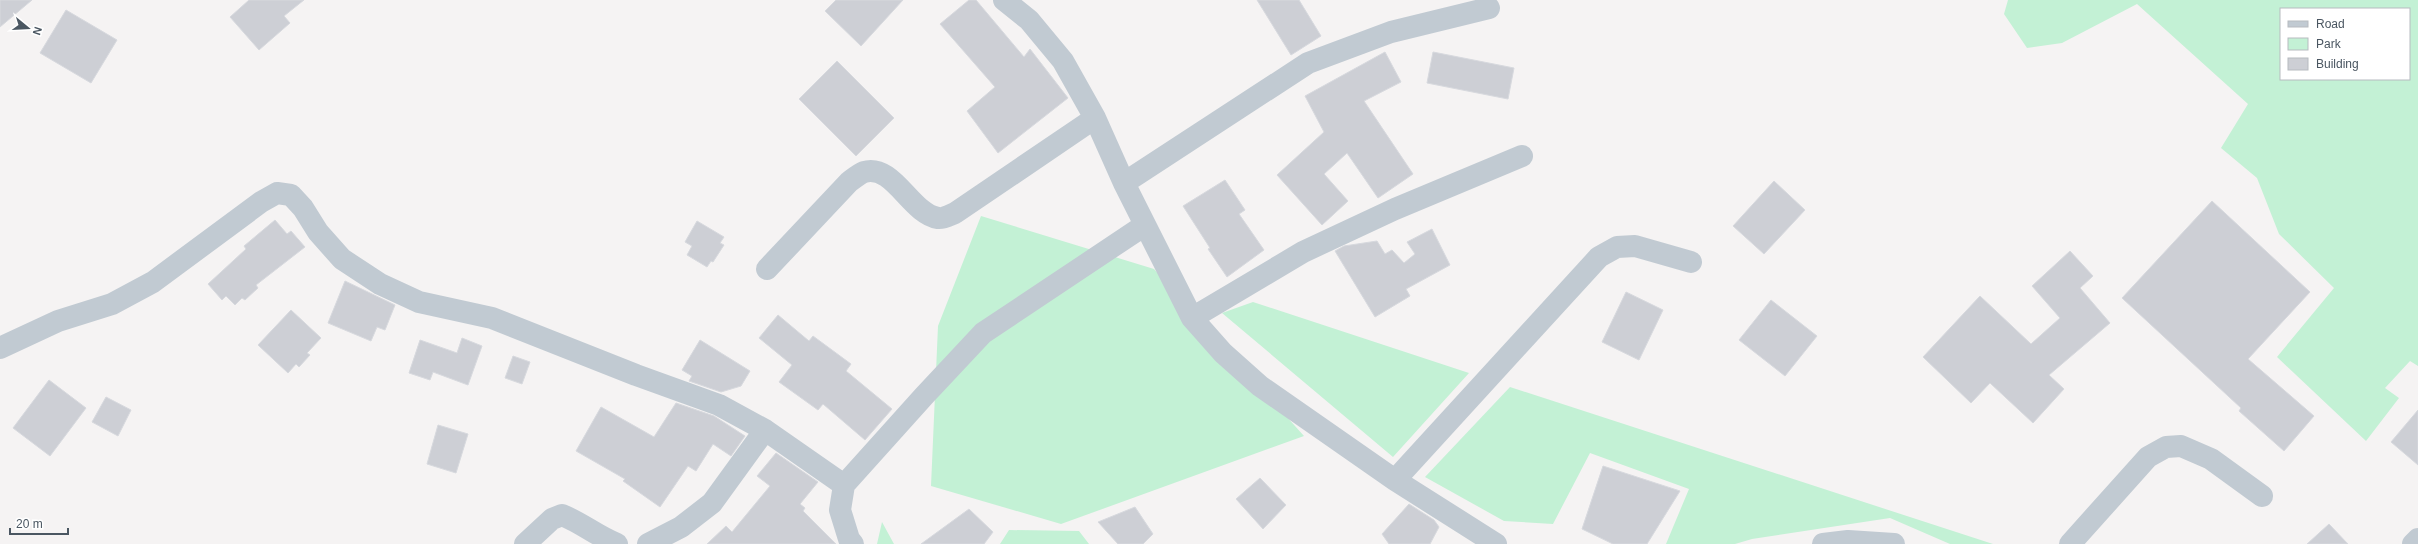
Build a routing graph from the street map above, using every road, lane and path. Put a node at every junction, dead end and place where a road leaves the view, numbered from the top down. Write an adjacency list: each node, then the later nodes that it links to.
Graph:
1 (1004, 0): 3 (street)
2 (1489, 8): 5 (street)
3 (1095, 118): 5 (street); 8 (street)
4 (1522, 156): 9 (street)
5 (1124, 183): 6 (street)
6 (1145, 224): 9 (street); 13 (street)
7 (1691, 262): 12 (street)
8 (767, 269)
9 (1192, 318): 12 (street)
10 (0, 348): 11 (street)
11 (765, 430): 13 (street); 18 (street)
12 (1395, 480): 20 (street)
13 (844, 485): 19 (street)
14 (2262, 496): 23 (street)
15 (2418, 539): 24 (street)
16 (525, 544): 17 (street)
17 (617, 544)
18 (648, 544)
19 (853, 544)
20 (1496, 544)
21 (1823, 544): 22 (street)
22 (1894, 544)
23 (2070, 544)
24 (2413, 544)

